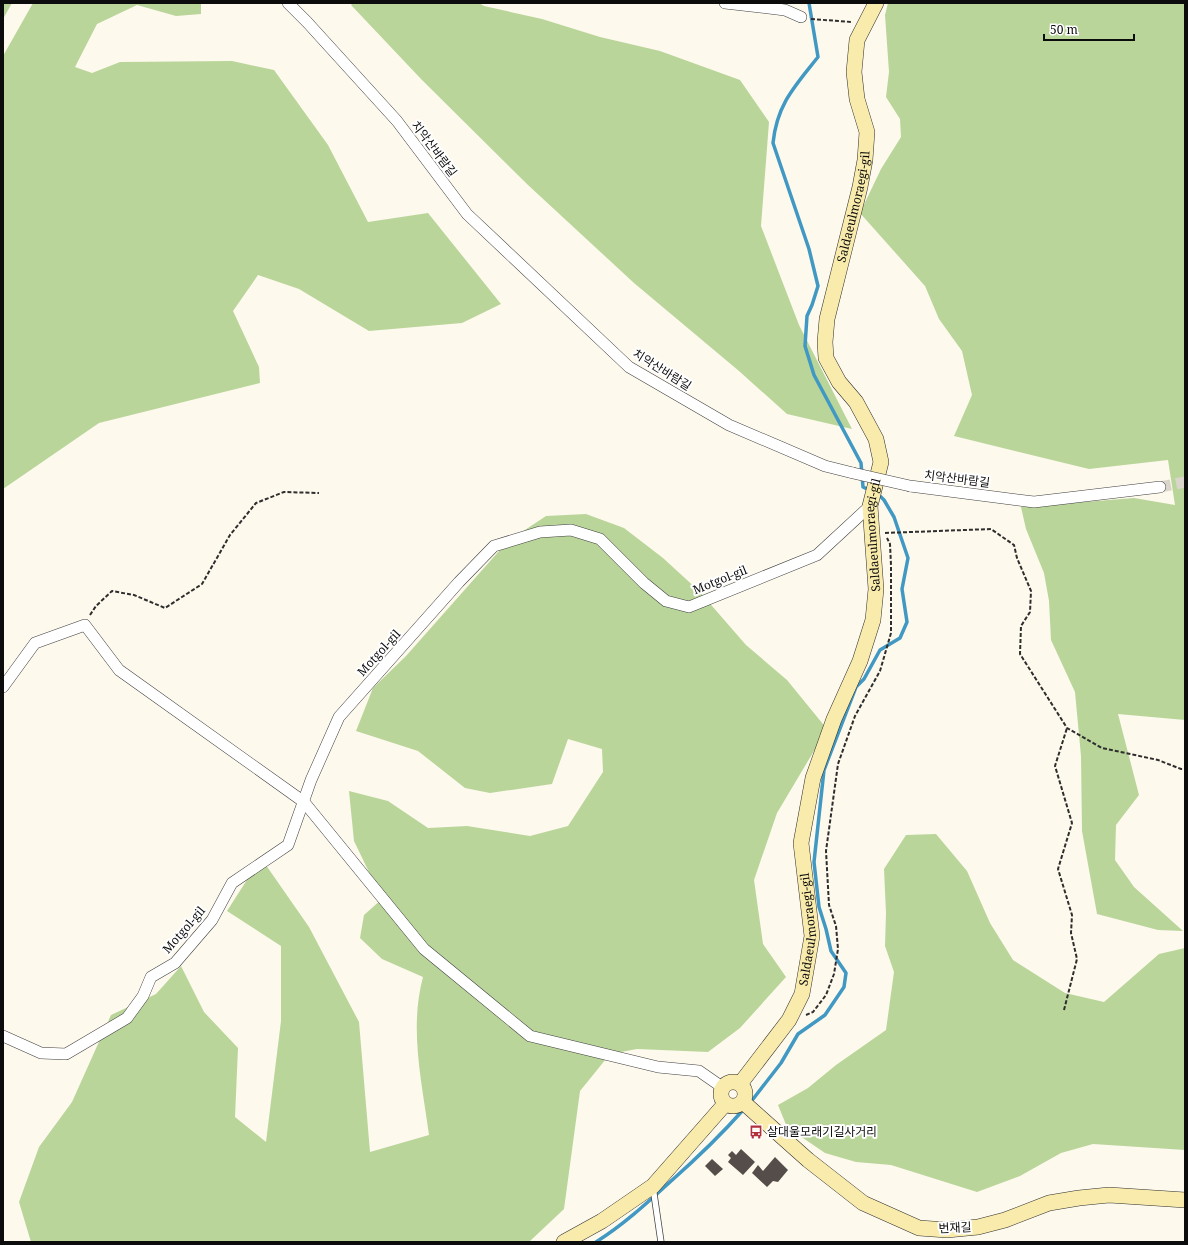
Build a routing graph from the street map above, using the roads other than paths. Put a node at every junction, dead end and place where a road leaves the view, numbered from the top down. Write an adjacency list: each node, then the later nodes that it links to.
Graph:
1 (288, 3): 5 (street, 치악산바람길, bridge)
2 (725, 3): 4 (street)
3 (876, 3): 6 (street, Saldaeulmoraegi-gil)
4 (802, 17)
5 (1160, 487)
6 (871, 502): 8 (street, Motgol-gil); 10 (street, Saldaeulmoraegi-gil)
7 (3, 687): 8 (street)
8 (304, 802): 9 (street, Motgol-gil); 11 (street)
9 (3, 1036)
10 (740, 1084): 11 (street); 12 (street)
11 (722, 1088): 13 (street)
12 (744, 1103): 13 (street); 15 (street, 번재길)
13 (725, 1104): 14 (street)
14 (653, 1190): 16 (street); 17 (lane)
15 (1185, 1200)
16 (564, 1242)
17 (661, 1242)

